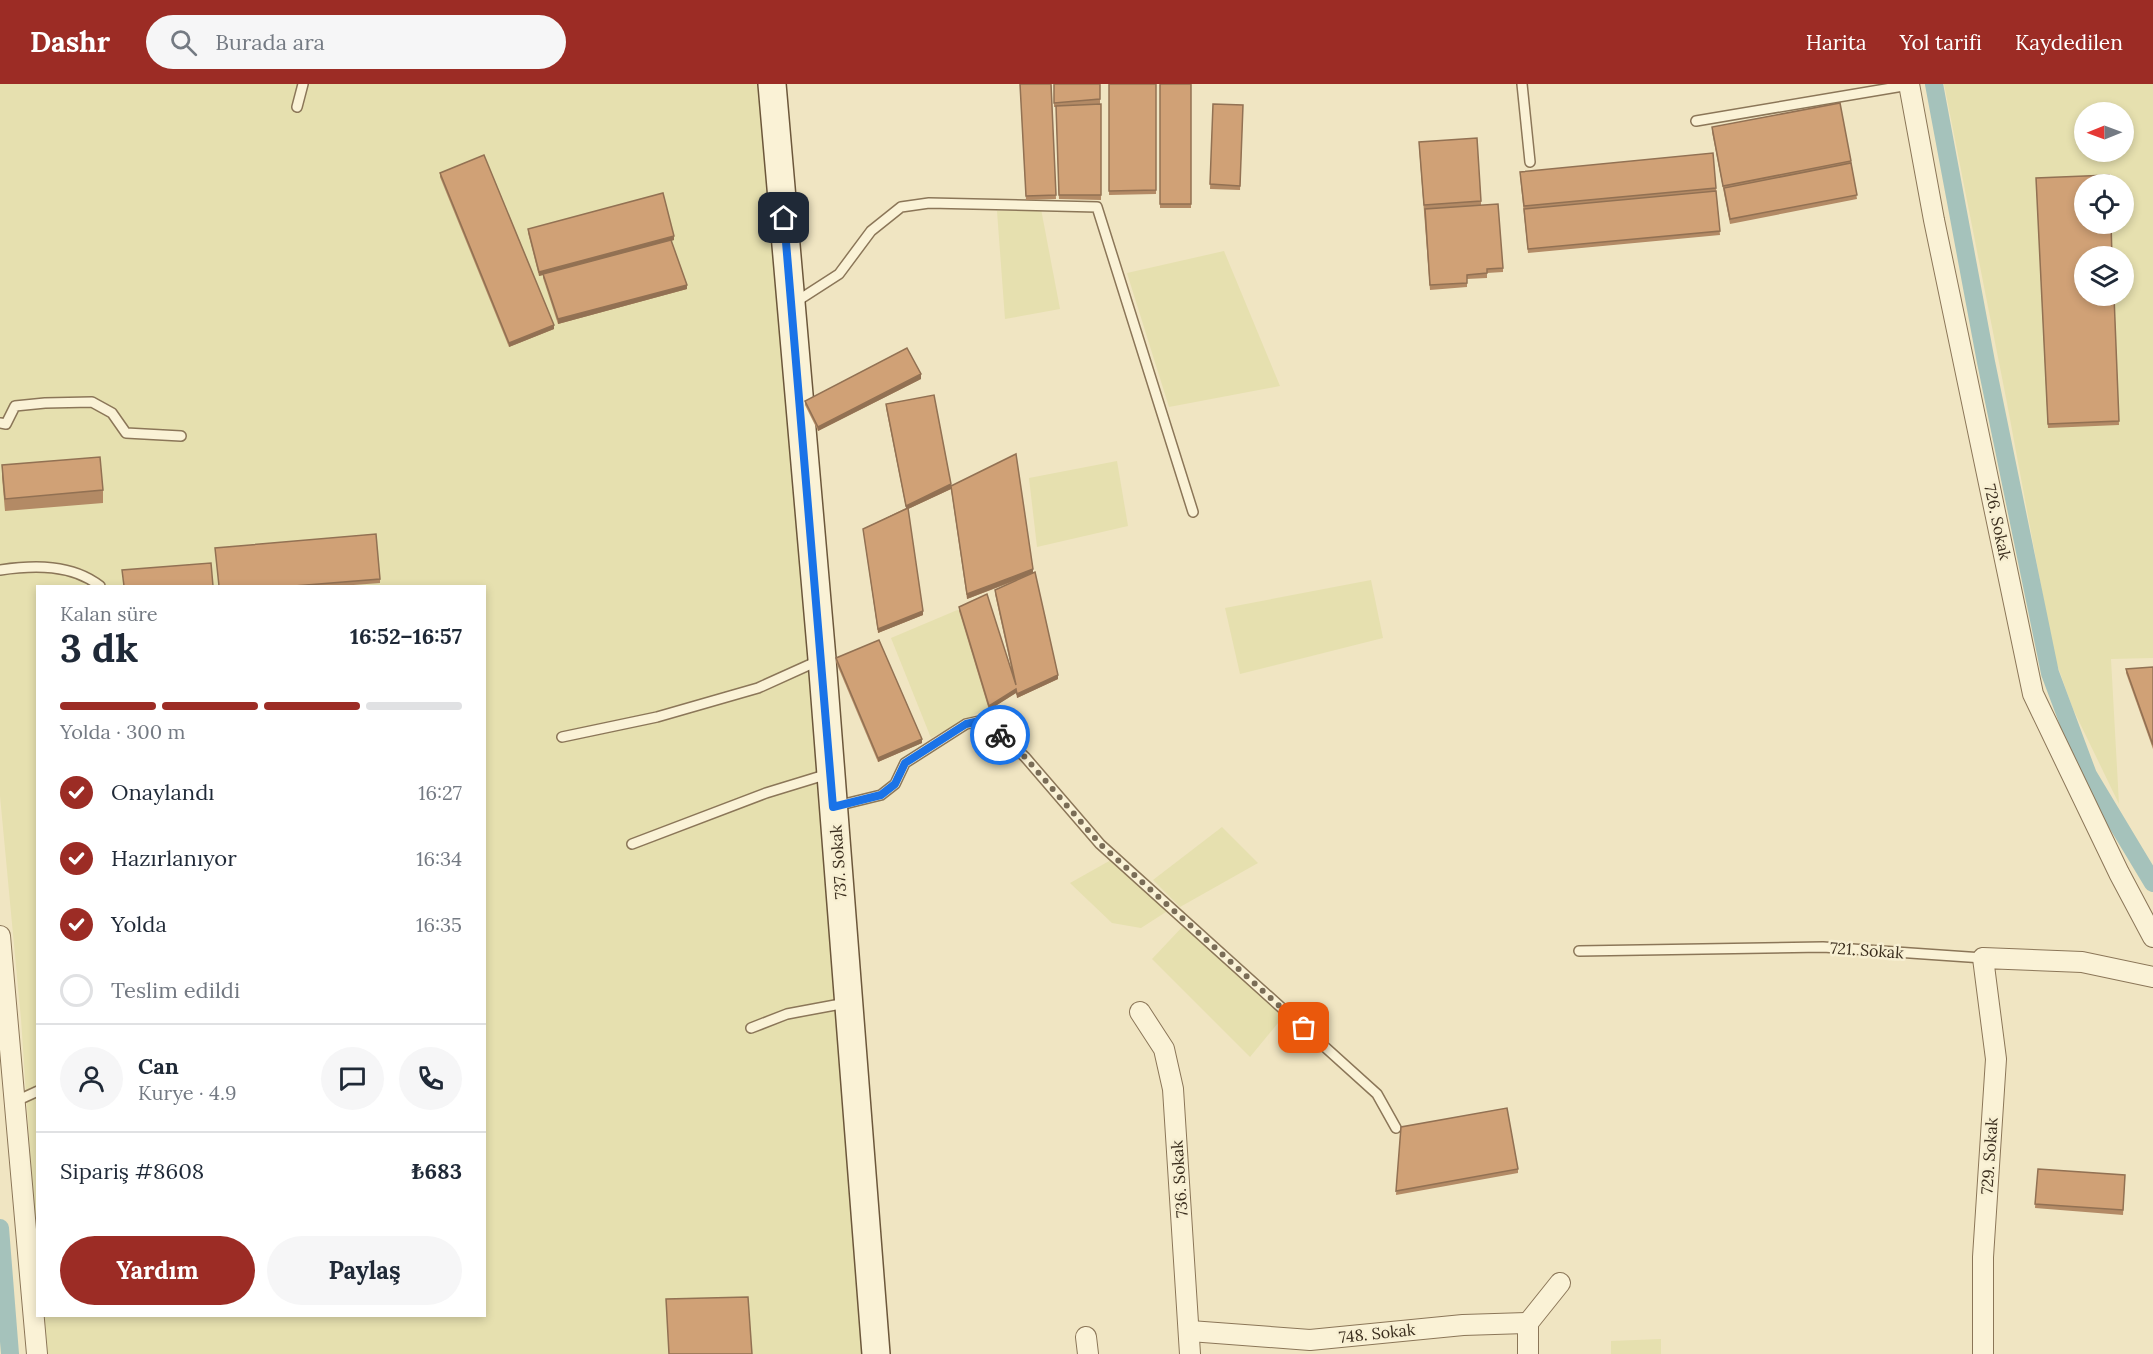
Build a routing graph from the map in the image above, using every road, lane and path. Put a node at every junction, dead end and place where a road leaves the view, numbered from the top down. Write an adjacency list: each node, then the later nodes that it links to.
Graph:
1 (303, 84): 5 (lane)
2 (772, 84): 8 (street, 737. Sokak)
3 (1522, 84): 7 (lane)
4 (1909, 84): 6 (lane); 20 (street, 726. Sokak)
5 (297, 107)
6 (1696, 121)
7 (1530, 162)
8 (792, 305): 11 (lane); 14 (street, 737. Sokak)
9 (0, 423): 10 (lane)
10 (181, 436)
11 (1193, 512)
12 (0, 570): 13 (lane)
13 (99, 585)
14 (822, 659): 15 (lane); 16 (street, 737. Sokak)
15 (562, 738)
16 (831, 774): 17 (street, 737. Sokak); 18 (lane)
17 (833, 807): 24 (street, 737. Sokak); 29 (lane)
18 (632, 844)
19 (0, 936): 28 (street)
20 (2153, 937)
21 (1579, 951): 22 (lane, 721. Sokak)
22 (1983, 958): 23 (street, 721. Sokak); 37 (street, 729. Sokak)
23 (2153, 977)
24 (848, 1002): 26 (lane); 34 (street, 737. Sokak)
25 (1140, 1012): 32 (street, 736. Sokak)
26 (751, 1028)
27 (36, 1092): 28 (lane)
28 (14, 1102): 33 (street)
29 (1396, 1128)
30 (1560, 1283): 31 (street)
31 (1528, 1323): 32 (street, 748. Sokak); 36 (street)
32 (1190, 1331): 35 (street, 736. Sokak)
33 (37, 1354)
34 (876, 1354)
35 (1190, 1354)
36 (1528, 1354)
37 (1983, 1354)

